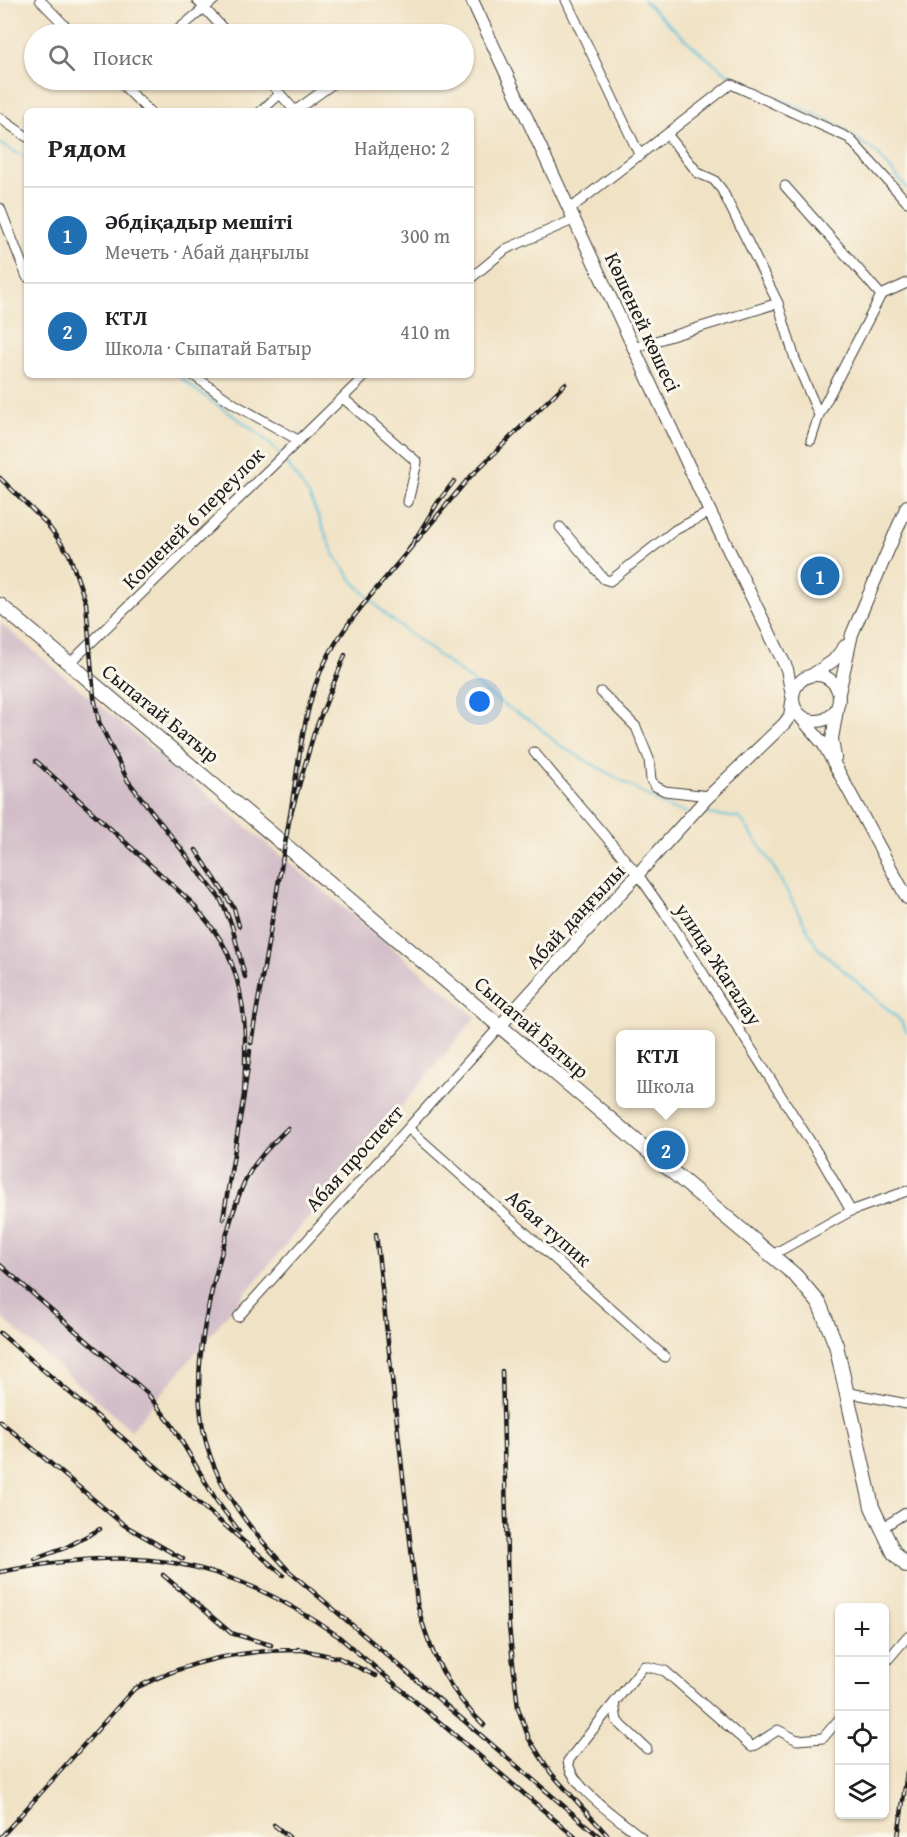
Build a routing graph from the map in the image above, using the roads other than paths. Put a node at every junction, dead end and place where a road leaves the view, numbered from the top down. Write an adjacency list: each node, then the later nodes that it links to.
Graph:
1 (40, 0): 7 (street)
2 (196, 0): 6 (street)
3 (214, 0): 6 (street)
4 (472, 0): 25 (main road, Көшеней көшесі)
5 (566, 0): 21 (street)
6 (204, 8): 8 (street); 9 (street)
7 (63, 24)
8 (185, 24)
9 (219, 24)
10 (129, 90): 14 (street)
11 (277, 90): 13 (street)
12 (324, 90): 17 (street)
13 (280, 94): 15 (street); 16 (street)
14 (146, 108)
15 (264, 108)
16 (292, 108)
17 (299, 108)
18 (0, 118): 20 (street)
19 (667, 134): 21 (street); 23 (street); 30 (street)
20 (24, 135)
21 (640, 156): 25 (street)
22 (785, 186): 29 (street)
23 (907, 202)
24 (0, 208): 26 (street)
25 (572, 214): 27 (street); 31 (main road, Көшеней көшесі)
26 (24, 269)
27 (474, 276)
28 (907, 283): 29 (street)
29 (881, 295): 35 (street)
30 (778, 303): 31 (street); 35 (street)
31 (633, 348): 40 (main road, Көшеней көшесі)
32 (197, 378): 36 (street)
33 (363, 378): 34 (street, Кошеней 6 переулок)
34 (343, 398): 36 (street, Кошеней 6 переулок); 38 (street)
35 (819, 415): 37 (street)
36 (298, 440): 45 (street, Кошеней 6 переулок)
37 (811, 440)
38 (408, 502)
39 (907, 506): 43 (main road)
40 (710, 512): 41 (street); 44 (main road, Көшеней көшесі)
41 (560, 527)
42 (0, 605): 45 (main road, Сыпатай Батыр)
43 (852, 634): 46 (main road); 48 (main road)
44 (782, 658): 46 (main road); 49 (main road, Көшеней көшесі)
45 (69, 664): 58 (main road, Сыпатай Батыр)
46 (810, 676): 48 (main road); 49 (main road)
47 (601, 692): 55 (street)
48 (839, 693): 50 (main road)
49 (792, 699): 51 (main road); 52 (main road)
50 (837, 708): 51 (main road); 54 (main road)
51 (812, 723): 52 (main road); 54 (main road)
52 (768, 741): 55 (main road)
53 (534, 752): 56 (street, улица Жагалау)
54 (843, 778): 57 (main road)
55 (707, 797): 56 (main road, Абай даңғылы)
56 (639, 876): 58 (main road, Абай даңғылы); 61 (street, улица Жагалау)
57 (907, 898)
58 (500, 1026): 59 (street, Абая проспект); 62 (main road, Сыпатай Батыр)
59 (408, 1128): 63 (street, Абая проспект); 64 (street, Абая тупик)
60 (907, 1191): 61 (street)
61 (851, 1211): 62 (street)
62 (772, 1255): 65 (main road, Сыпатай Батыр)
63 (238, 1317)
64 (665, 1357)
65 (845, 1392): 66 (street); 68 (main road, Сыпатай Батыр)
66 (907, 1404)
67 (907, 1512): 68 (street)
68 (882, 1528): 69 (main road, Сыпатай Батыр)
69 (907, 1566)
70 (907, 1637): 71 (street)
71 (889, 1659)
72 (614, 1703): 73 (street); 74 (street); 75 (street)
73 (835, 1724)
74 (647, 1749)
75 (641, 1837)

